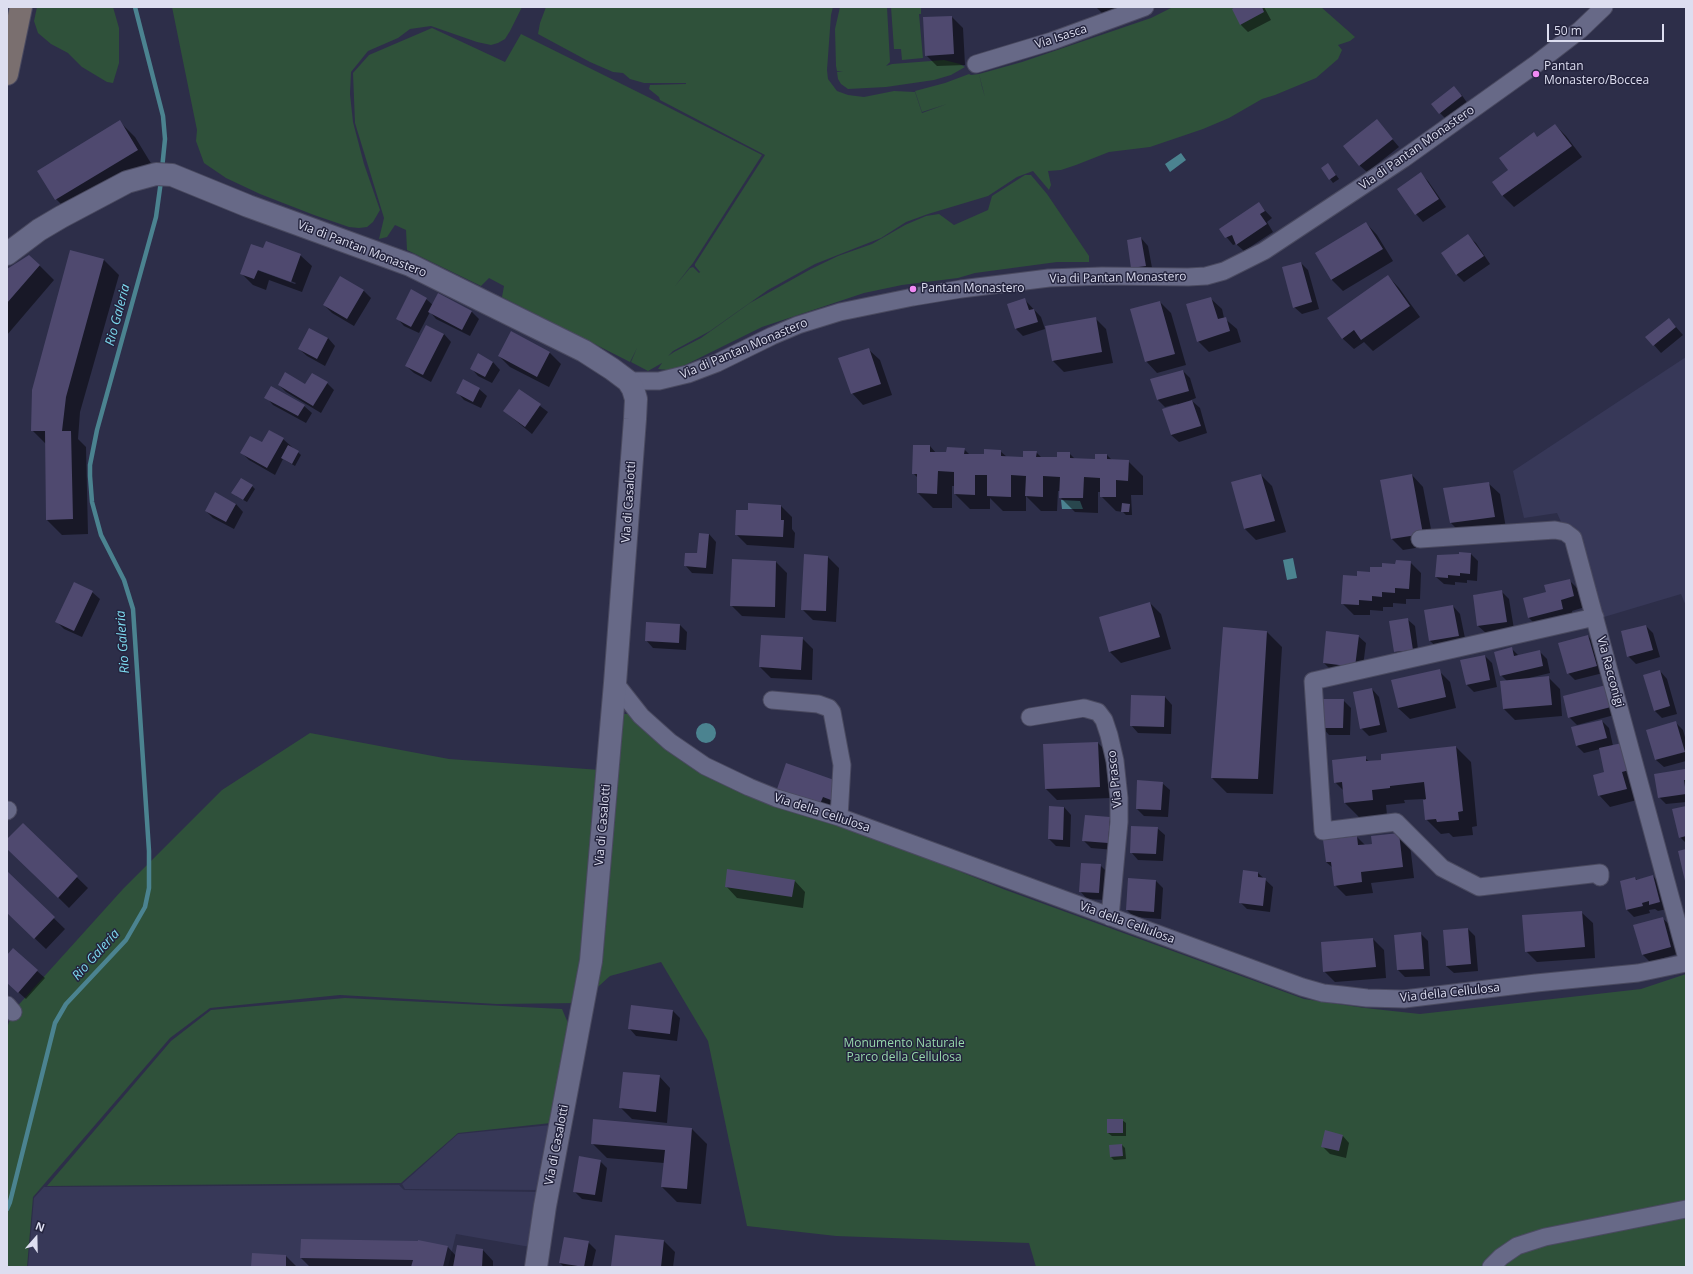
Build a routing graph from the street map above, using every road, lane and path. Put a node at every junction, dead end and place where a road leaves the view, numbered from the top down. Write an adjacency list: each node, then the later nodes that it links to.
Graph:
1 (21, 7): 4 (main road)
2 (1145, 7): 5 (street, Via Isasca)
3 (1604, 7): 7 (street, Via di Pantan Monastero)
4 (8, 61)
5 (976, 64)
6 (7, 254): 7 (street, Via di Pantan Monastero)
7 (628, 381): 10 (street, Via di Casalotti)
8 (1420, 539): 9 (street, Via Racconigi)
9 (1595, 617): 14 (street); 16 (street, Via Racconigi)
10 (615, 683): 13 (street, Via della Cellulosa); 19 (street, Via di Casalotti)
11 (772, 700): 13 (street)
12 (1030, 717): 15 (street, Via Prasco)
13 (839, 817): 15 (street, Via della Cellulosa)
14 (1600, 877)
15 (1110, 917): 17 (street, Via della Cellulosa)
16 (1686, 955)
17 (1686, 963)
18 (1686, 1208): 20 (street)
19 (536, 1267)
20 (1491, 1267)

